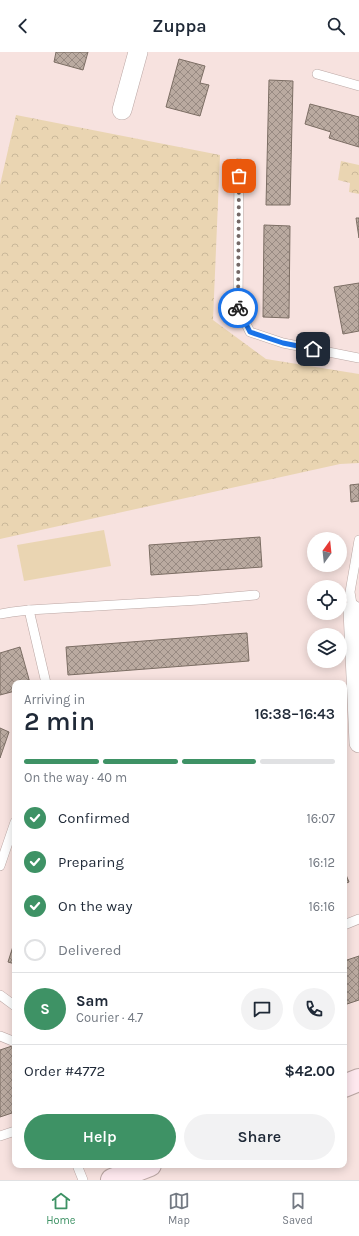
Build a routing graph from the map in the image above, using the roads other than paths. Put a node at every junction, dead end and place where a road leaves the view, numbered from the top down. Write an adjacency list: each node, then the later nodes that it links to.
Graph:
1 (138, 52): 4 (street)
2 (317, 74): 3 (lane)
3 (359, 86)
4 (122, 110)
5 (239, 163): 6 (lane)
6 (359, 358)
7 (359, 540): 9 (lane)
8 (255, 595): 10 (lane)
9 (356, 609): 13 (street)
10 (29, 610): 11 (lane); 12 (lane)
11 (0, 614)
12 (45, 680)
13 (359, 743)
14 (12, 831): 15 (lane)
15 (0, 866)
16 (359, 919): 17 (lane)
17 (347, 924)
18 (0, 995): 19 (lane)
19 (12, 1004)
20 (0, 1036): 21 (lane)
21 (12, 1041)
22 (359, 1080): 23 (street)
23 (347, 1085)
24 (12, 1132): 25 (lane)
25 (0, 1136)
26 (78, 1168): 28 (lane)
27 (142, 1168): 29 (street)
28 (83, 1180)
29 (112, 1180)

